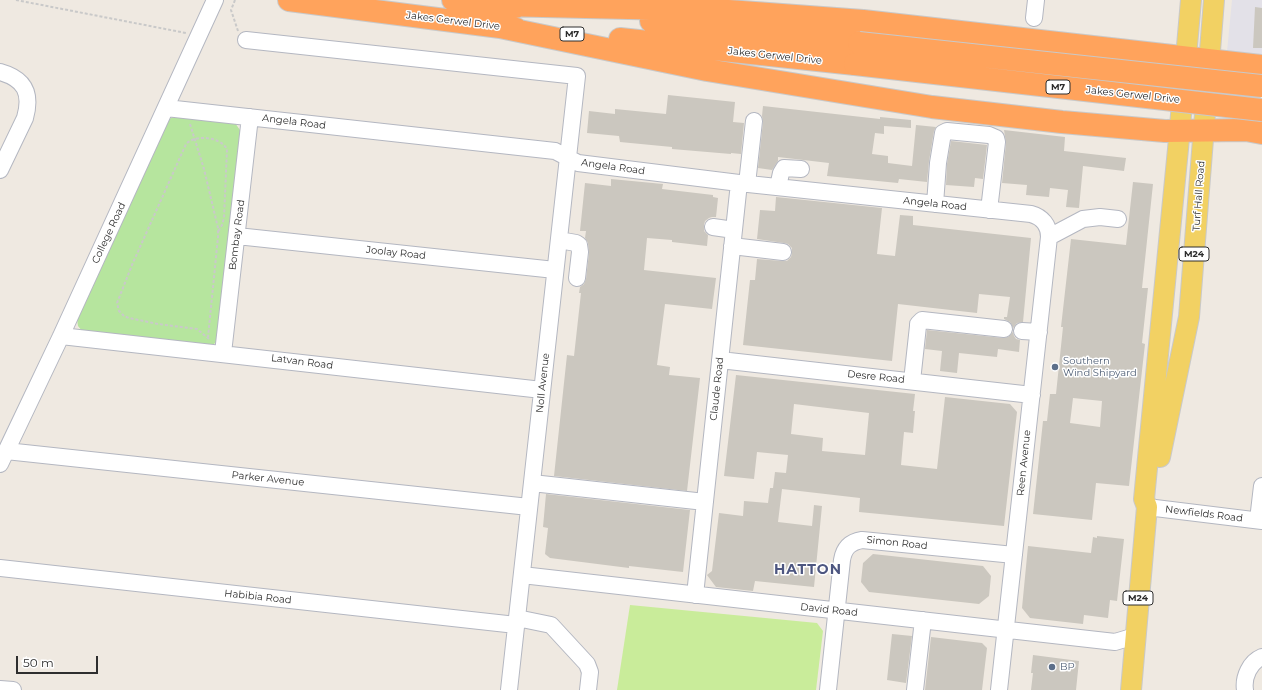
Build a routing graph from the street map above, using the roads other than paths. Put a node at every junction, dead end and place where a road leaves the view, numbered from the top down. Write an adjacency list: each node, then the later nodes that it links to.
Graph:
1 (214, 0): 16 (street, College Road)
2 (289, 0): 9 (highway, Jakes Gerwel Drive / M7)
3 (453, 0): 7 (highway, Jakes Gerwel Drive / M7)
4 (1036, 0): 8 (street)
5 (1191, 0): 11 (main road, Turf Hall Road / M24)
6 (1214, 0): 12 (main road, Turf Hall Road / M24)
7 (500, 5): 11 (highway); 15 (highway, Jakes Gerwel Drive / M7, bridge)
8 (1034, 18)
9 (500, 27): 17 (highway, Jakes Gerwel Drive / M7, bridge); 20 (highway)
10 (246, 40): 23 (street, Noll Avenue)
11 (1186, 58): 12 (highway); 20 (main road, Turf Hall Road / M24)
12 (1209, 60): 13 (highway); 21 (main road, Turf Hall Road / M24)
13 (1262, 66)
14 (0, 72): 25 (street)
15 (1262, 86)
16 (166, 108): 18 (street, Angela Road); 43 (street, College Road)
17 (1262, 110)
18 (250, 117): 23 (street, Angela Road); 33 (street, Bombay Road)
19 (754, 121): 26 (street, Claude Road)
20 (1179, 131): 21 (highway); 53 (main road, Turf Hall Road / M24)
21 (1203, 131): 22 (highway); 53 (main road, Turf Hall Road / M24)
22 (1262, 133)
23 (568, 158): 26 (street, Angela Road); 35 (street, Noll Avenue)
24 (801, 169): 27 (street)
25 (0, 170)
26 (743, 183): 27 (street, Angela Road); 32 (street, Claude Road)
27 (778, 187): 28 (street, Angela Road)
28 (934, 204): 29 (street, Angela Road); 29 (street)
29 (989, 210): 34 (street, Angela Road)
30 (1118, 218): 34 (street)
31 (713, 227): 32 (street)
32 (734, 230): 36 (street, Claude Road)
33 (237, 236): 38 (street, Joolay Road); 44 (street, Bombay Road)
34 (1050, 237): 42 (street, Reen Avenue)
35 (559, 240): 38 (street, Noll Avenue); 39 (street)
36 (732, 246): 37 (street); 45 (street, Claude Road)
37 (783, 252)
38 (556, 270): 47 (street, Noll Avenue)
39 (577, 278)
40 (1004, 329): 46 (street)
41 (1022, 331): 42 (street)
42 (1039, 332): 48 (street, Reen Avenue)
43 (61, 336): 44 (street, Latvan Road); 49 (street, College Road)
44 (223, 353): 47 (street, Latvan Road)
45 (720, 360): 46 (street, Desre Road); 52 (street, Claude Road)
46 (912, 381): 48 (street, Desre Road)
47 (542, 390): 50 (street, Noll Avenue)
48 (1032, 395): 56 (street, Reen Avenue)
49 (3, 457): 54 (street, Parker Avenue)
50 (532, 483): 52 (street); 54 (street, Noll Avenue)
51 (1262, 486): 55 (street)
52 (705, 502): 59 (street, Claude Road)
53 (1147, 507): 55 (street, Newfields Road); 64 (main road, Turf Hall Road / M24)
54 (530, 508): 58 (street, Noll Avenue)
55 (1260, 520)
56 (1014, 555): 60 (street, Simon Road); 63 (street, Reen Avenue)
57 (0, 568): 62 (street, Habibia Road)
58 (522, 575): 59 (street, David Road); 62 (street, Noll Avenue)
59 (695, 595): 60 (street, David Road)
60 (836, 610): 61 (street, David Road); 70 (street)
61 (923, 620): 63 (street, David Road); 71 (street)
62 (517, 622): 68 (street, Noll Avenue); 69 (street, Habibia Road)
63 (1006, 629): 64 (street, David Road); 72 (street, Reen Avenue)
64 (1135, 636): 73 (main road, Turf Hall Road / M24)
65 (1262, 657): 74 (street)
66 (0, 689): 67 (street)
67 (13, 690)
68 (509, 690)
69 (588, 690)
70 (828, 690)
71 (915, 690)
72 (999, 690)
73 (1131, 690)
74 (1245, 690)

